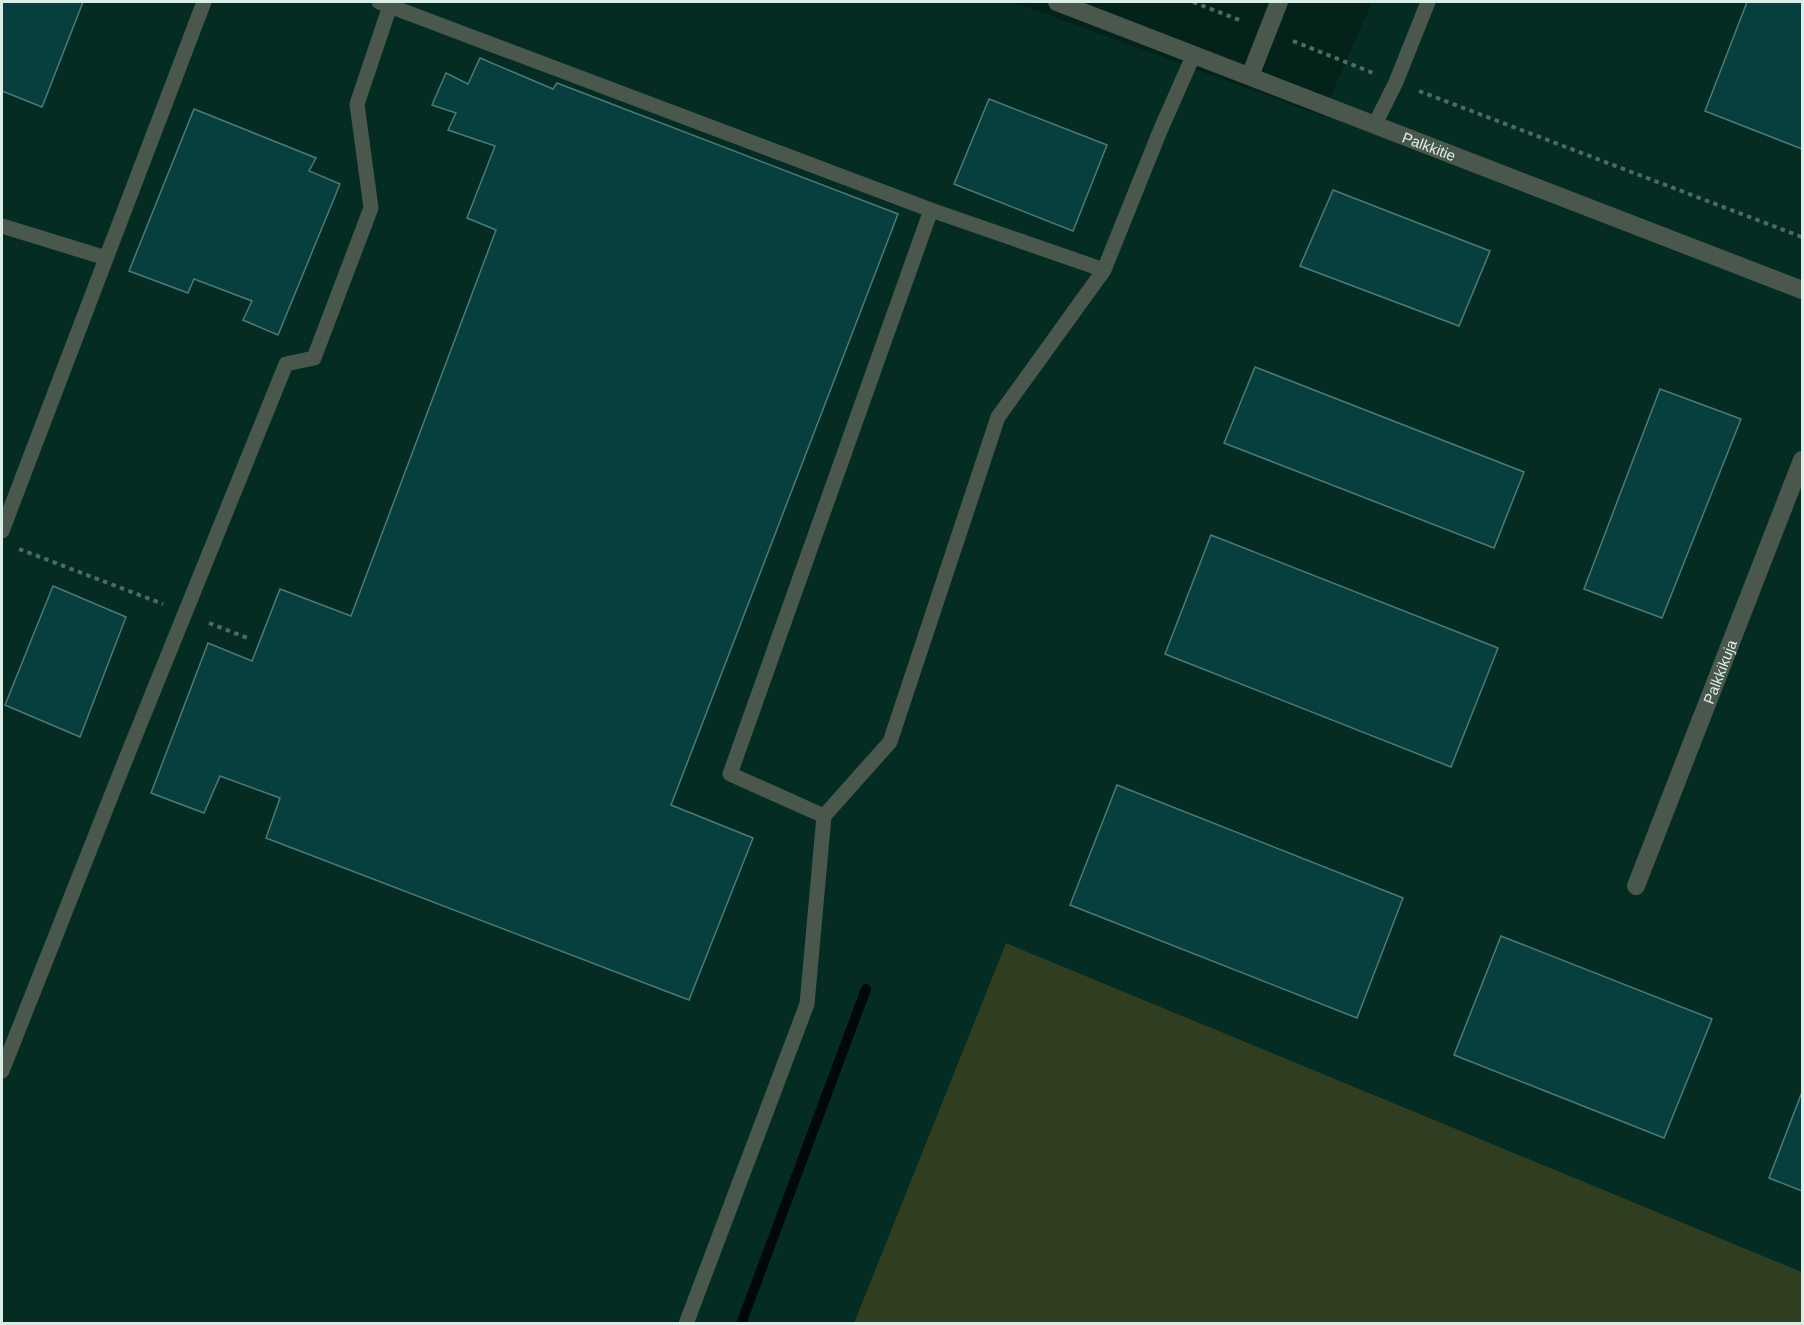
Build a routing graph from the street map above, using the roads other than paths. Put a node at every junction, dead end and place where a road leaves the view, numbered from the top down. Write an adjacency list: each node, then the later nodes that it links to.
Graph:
1 (204, 2): 11 (lane)
2 (1057, 2): 6 (street, Palkkitie)
3 (1279, 2): 7 (street)
4 (1428, 2): 8 (lane)
5 (385, 4): 9 (lane); 18 (lane)
6 (1194, 54): 7 (street, Palkkitie); 12 (lane)
7 (1250, 76): 8 (street, Palkkitie)
8 (1375, 124): 13 (street, Palkkitie)
9 (931, 210): 12 (lane); 16 (lane)
10 (2, 226): 11 (lane)
11 (106, 258): 15 (lane)
12 (1104, 270): 16 (lane)
13 (1803, 290)
14 (1803, 460): 17 (street, Palkkikuja)
15 (2, 531)
16 (824, 816): 19 (lane)
17 (1636, 886)
18 (2, 1071)
19 (686, 1323)

